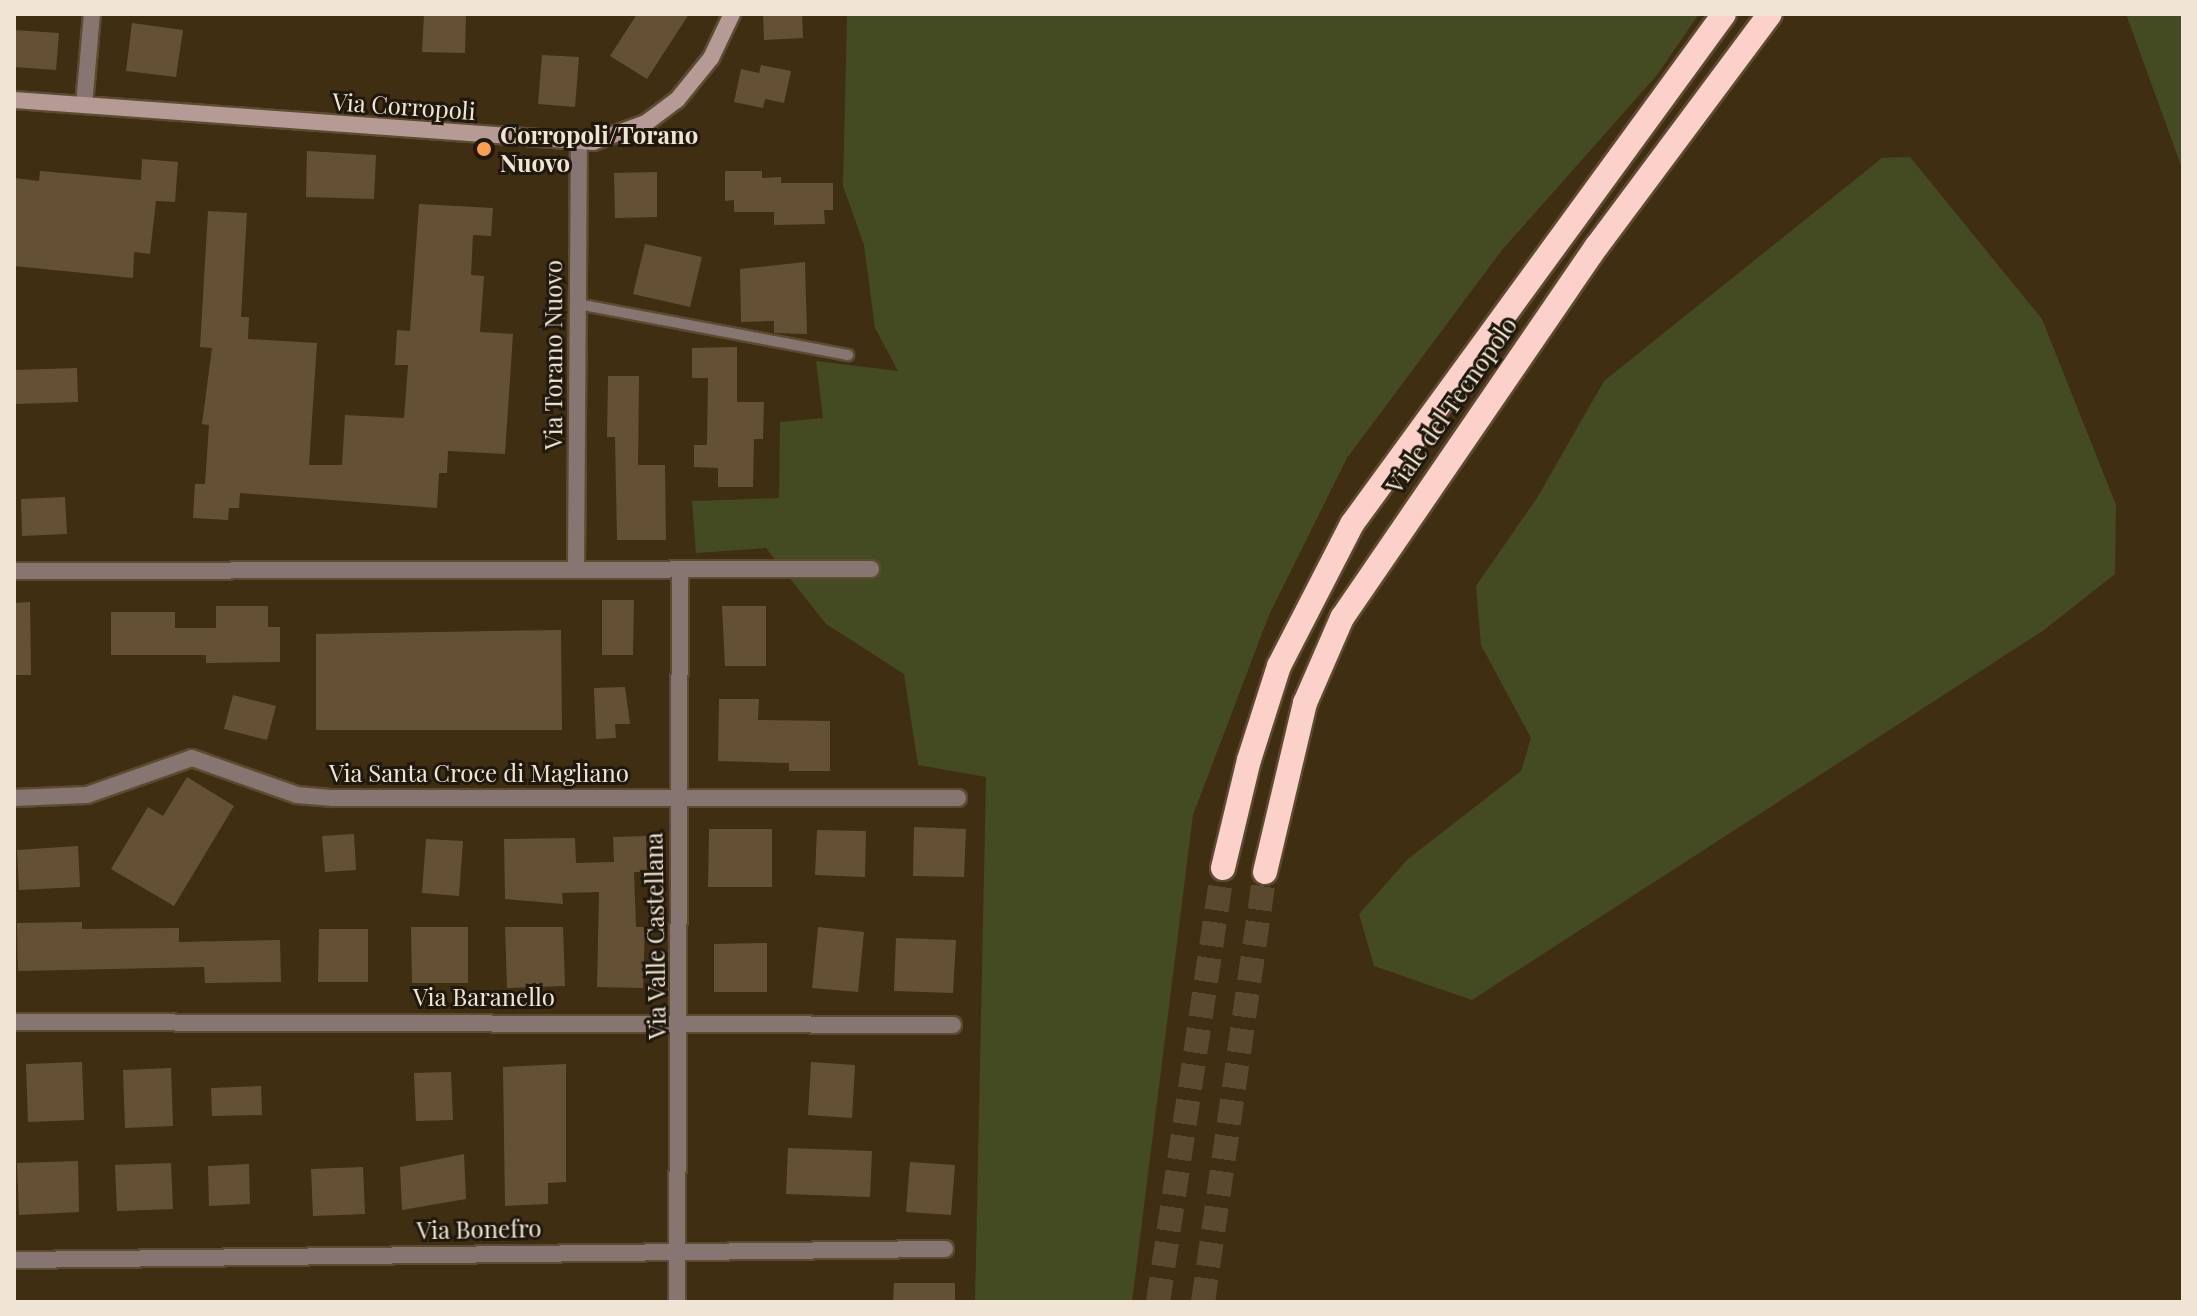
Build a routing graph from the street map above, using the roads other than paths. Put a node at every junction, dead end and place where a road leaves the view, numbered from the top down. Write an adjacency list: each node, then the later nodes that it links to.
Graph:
1 (92, 14): 6 (street)
2 (732, 14): 7 (street, Via Corropoli)
3 (1724, 14): 17 (highway, Viale del Tecnopolo)
4 (1770, 14): 18 (highway, Viale del Tecnopolo)
5 (14, 100): 6 (street, Via Corropoli)
6 (84, 105): 7 (street, Via Corropoli)
7 (579, 143): 8 (street, Via Torano Nuovo)
8 (578, 304): 9 (lane); 10 (street, Via Torano Nuovo)
9 (848, 355)
10 (576, 566): 12 (street); 13 (street)
11 (871, 569): 12 (street)
12 (680, 570): 14 (street, Via Valle Castellana)
13 (14, 571)
14 (678, 796): 15 (street, Via Santa Croce di Magliano); 16 (street, Via Santa Croce di Magliano); 19 (street, Via Valle Castellana)
15 (14, 798)
16 (958, 798)
17 (1223, 868)
18 (1265, 872)
19 (681, 1020): 20 (street, Via Baranello); 21 (street, Via Baranello); 22 (street, Via Valle Castellana)
20 (14, 1022)
21 (953, 1025)
22 (677, 1249): 23 (street, Via Bonefro); 24 (street, Via Bonefro); 25 (street, Via Valle Castellana)
23 (945, 1249)
24 (14, 1260)
25 (677, 1302)

